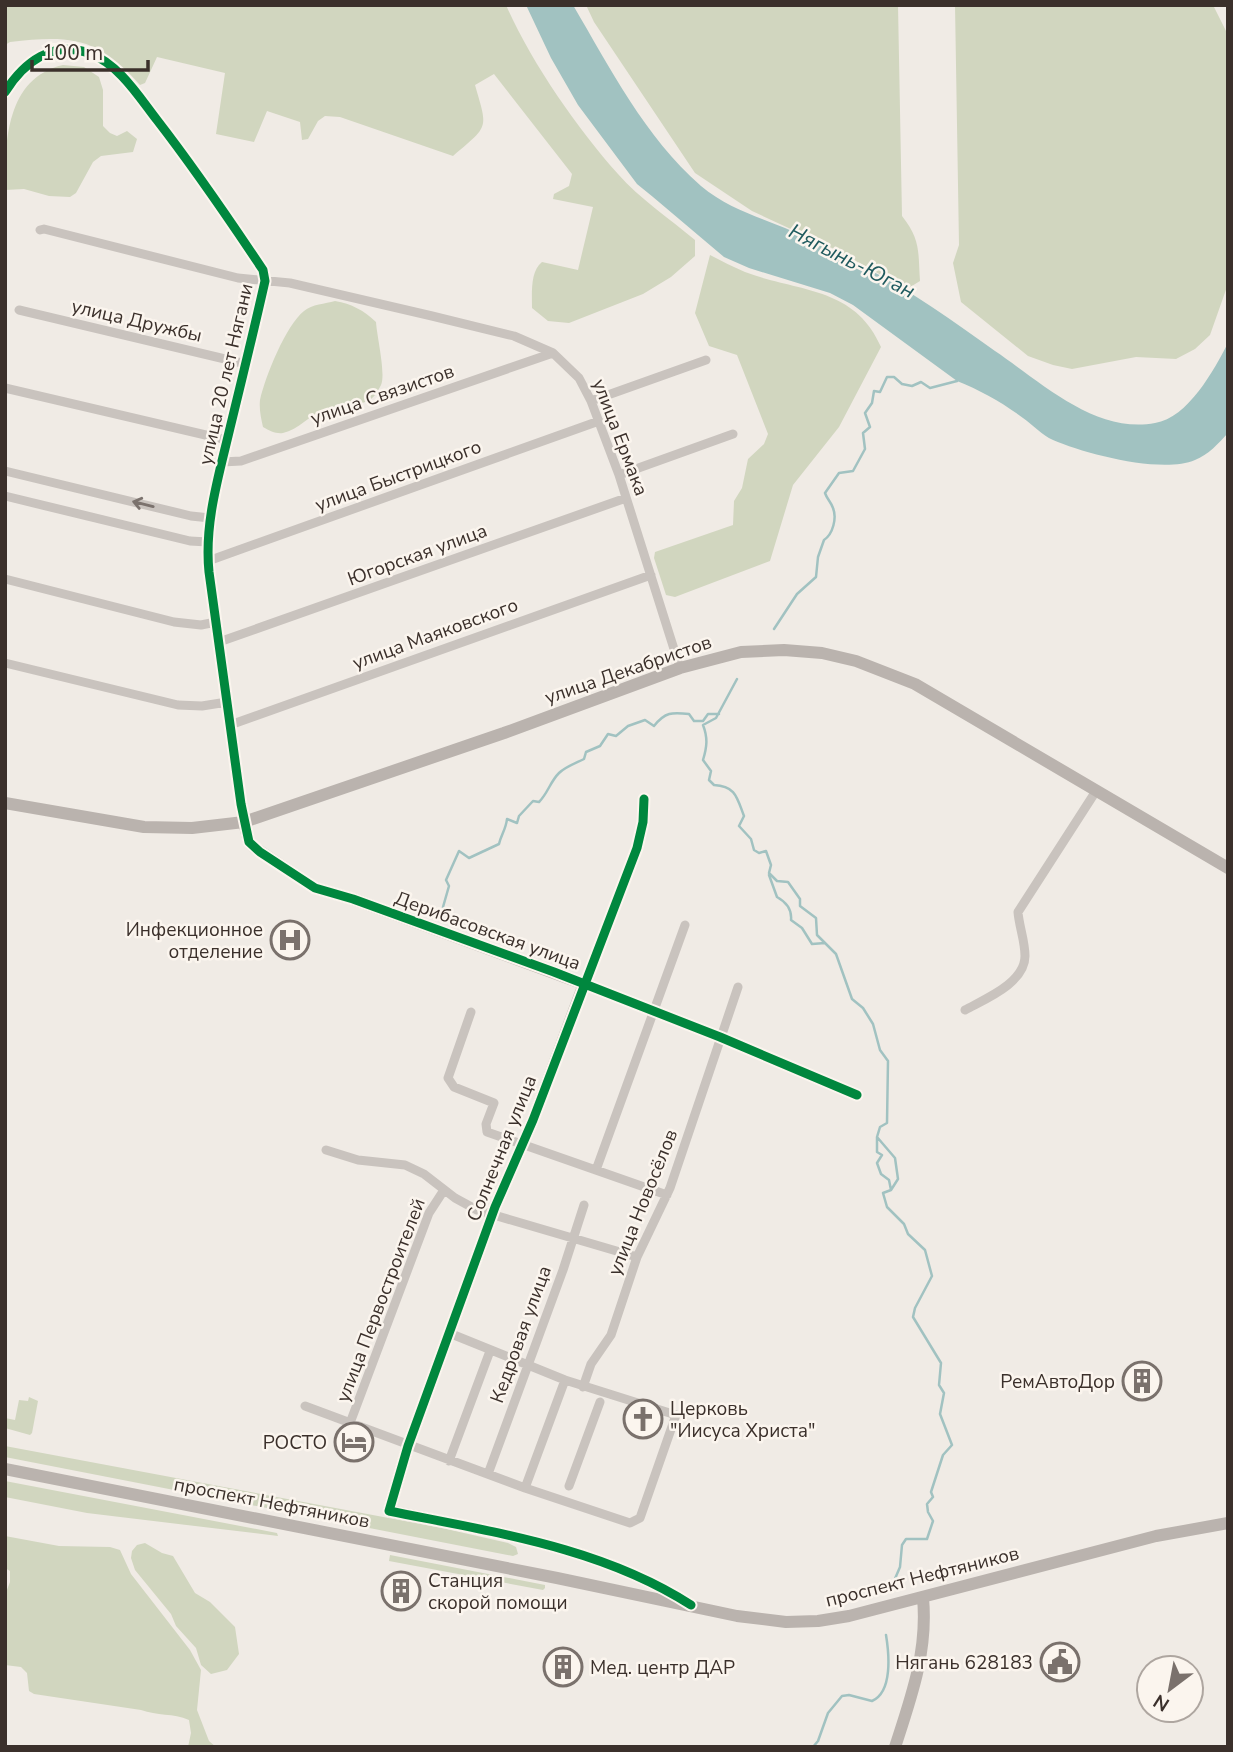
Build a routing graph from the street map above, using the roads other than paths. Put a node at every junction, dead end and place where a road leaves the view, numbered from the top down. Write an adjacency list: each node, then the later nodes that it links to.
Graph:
1 (5, 92): 3 (street, улица 20 лет Нягани)
2 (40, 230): 3 (street, улица Ермака)
3 (265, 281): 5 (street, улица Ермака); 7 (street, улица 20 лет Нягани)
4 (19, 310): 7 (street, улица Дружбы)
5 (553, 353): 9 (street, улица Ермака); 13 (street, улица Связистов)
6 (706, 360): 9 (street)
7 (246, 364): 12 (street, улица 20 лет Нягани)
8 (5, 388): 12 (street)
9 (592, 401): 10 (street, улица Ермака)
10 (600, 421): 15 (street, улица Ермака); 20 (street, улица Быстрицкого)
11 (733, 434): 15 (street)
12 (228, 440): 13 (street, улица 20 лет Нягани)
13 (222, 462): 18 (street, улица 20 лет Нягани)
14 (5, 471): 18 (street, one-way to 14)
15 (619, 475): 17 (street, улица Ермака)
16 (5, 496): 19 (street)
17 (626, 498): 21 (street, улица Ермака); 24 (street, Югорская улица)
18 (210, 518): 19 (street, улица 20 лет Нягани)
19 (208, 542): 20 (street, улица 20 лет Нягани)
20 (208, 561): 23 (street, улица 20 лет Нягани)
21 (651, 575): 26 (street, улица Ермака); 28 (street, улица Маяковского)
22 (5, 579): 23 (street)
23 (216, 622): 24 (street, улица 20 лет Нягани)
24 (219, 642): 27 (street, улица 20 лет Нягани)
25 (5, 663): 27 (street)
26 (680, 668): 29 (main road, улица Декабристов); 32 (main road, улица Декабристов)
27 (227, 702): 28 (street, улица 20 лет Нягани)
28 (230, 725): 32 (street, улица 20 лет Нягани)
29 (1096, 791): 33 (main road, улица Декабристов); 37 (street)
30 (645, 799): 35 (street, Солнечная улица)
31 (5, 803): 32 (main road, улица Декабристов)
32 (244, 822): 35 (main road, Дерибасовская улица)
33 (1228, 868)
34 (685, 925): 38 (street)
35 (584, 984): 38 (street, Дерибасовская улица); 42 (main road, Солнечная улица)
36 (738, 987): 40 (street, улица Новосёлов)
37 (965, 1010)
38 (653, 1011): 40 (street, Дерибасовская улица); 44 (street)
39 (471, 1012): 42 (street)
40 (720, 1037): 41 (street, Дерибасовская улица); 46 (street, улица Новосёлов)
41 (857, 1095)
42 (521, 1145): 44 (street); 48 (main road, Солнечная улица)
43 (326, 1150): 45 (street)
44 (596, 1170): 46 (street)
45 (444, 1190): 48 (street); 58 (street, улица Первостроителей)
46 (667, 1195): 50 (street, улица Новосёлов)
47 (584, 1205): 49 (street, Кедровая улица)
48 (492, 1216): 49 (street); 51 (main road, Солнечная улица)
49 (573, 1237): 50 (street); 53 (street, Кедровая улица)
50 (637, 1257): 55 (street, улица Новосёлов)
51 (449, 1333): 52 (street); 59 (main road, Солнечная улица)
52 (490, 1351): 53 (street); 60 (street)
53 (527, 1366): 54 (street); 62 (street, Кедровая улица)
54 (565, 1380): 55 (street); 64 (street)
55 (583, 1387): 64 (street)
56 (600, 1402): 63 (street)
57 (305, 1406): 58 (street)
58 (350, 1423): 59 (street)
59 (408, 1446): 60 (street); 66 (main road, Солнечная улица)
60 (449, 1461): 62 (street)
61 (5, 1469): 67 (main road, проспект Нефтяников)
62 (488, 1474): 64 (street)
63 (569, 1486)
64 (525, 1488)
65 (1228, 1523): 68 (main road, проспект Нефтяников)
66 (620, 1568): 67 (main road); 69 (main road)
67 (618, 1590): 69 (main road, проспект Нефтяников)
68 (923, 1598): 69 (main road, проспект Нефтяников); 70 (main road)
69 (691, 1605)
70 (895, 1747)

